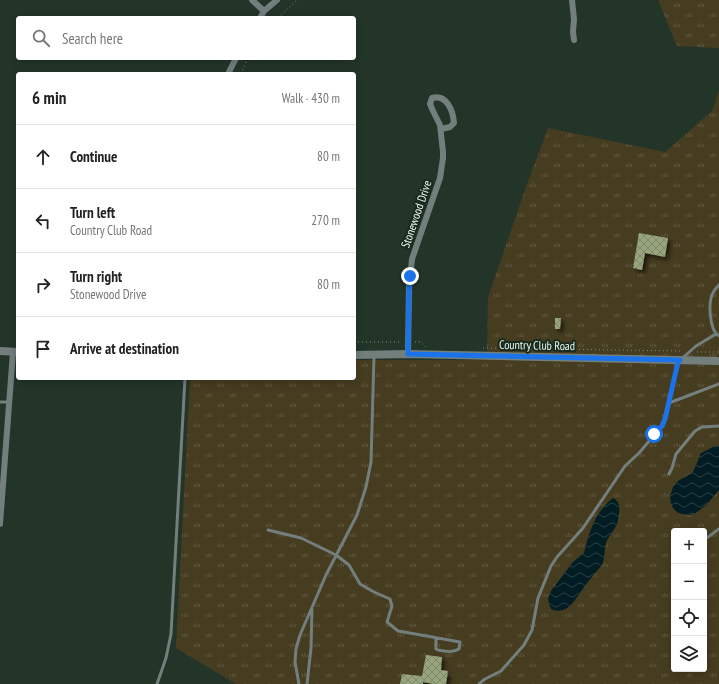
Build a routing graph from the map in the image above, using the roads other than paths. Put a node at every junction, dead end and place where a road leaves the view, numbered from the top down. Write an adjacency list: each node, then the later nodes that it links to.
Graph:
1 (252, 0): 4 (street)
2 (276, 0): 4 (street)
3 (572, 0): 6 (street)
4 (264, 11): 5 (street)
5 (261, 16)
6 (574, 40)
7 (235, 60): 8 (street)
8 (229, 72)
9 (441, 129): 9 (street, Stonewood Drive); 14 (street, Stonewood Drive)
10 (719, 285): 11 (lane)
11 (718, 335): 17 (lane)
12 (0, 351): 13 (street)
13 (16, 352): 22 (street)
14 (408, 354): 16 (street, Country Club Road); 17 (street, Country Club Road)
15 (356, 355): 16 (street, Country Club Road)
16 (374, 355): 30 (lane)
17 (680, 360): 18 (street, Country Club Road); 23 (lane)
18 (719, 361)
19 (185, 380): 33 (lane)
20 (719, 384): 23 (lane)
21 (0, 402): 22 (lane)
22 (9, 402): 26 (street)
23 (669, 403): 36 (lane)
24 (719, 426): 25 (lane)
25 (669, 474)
26 (0, 524)
27 (719, 529): 29 (lane)
28 (268, 530): 30 (lane)
29 (707, 538)
30 (336, 555): 31 (lane); 32 (lane)
31 (312, 606): 34 (lane); 35 (lane)
32 (436, 638): 32 (lane)
33 (157, 684)
34 (299, 684)
35 (307, 684)
36 (479, 684)

